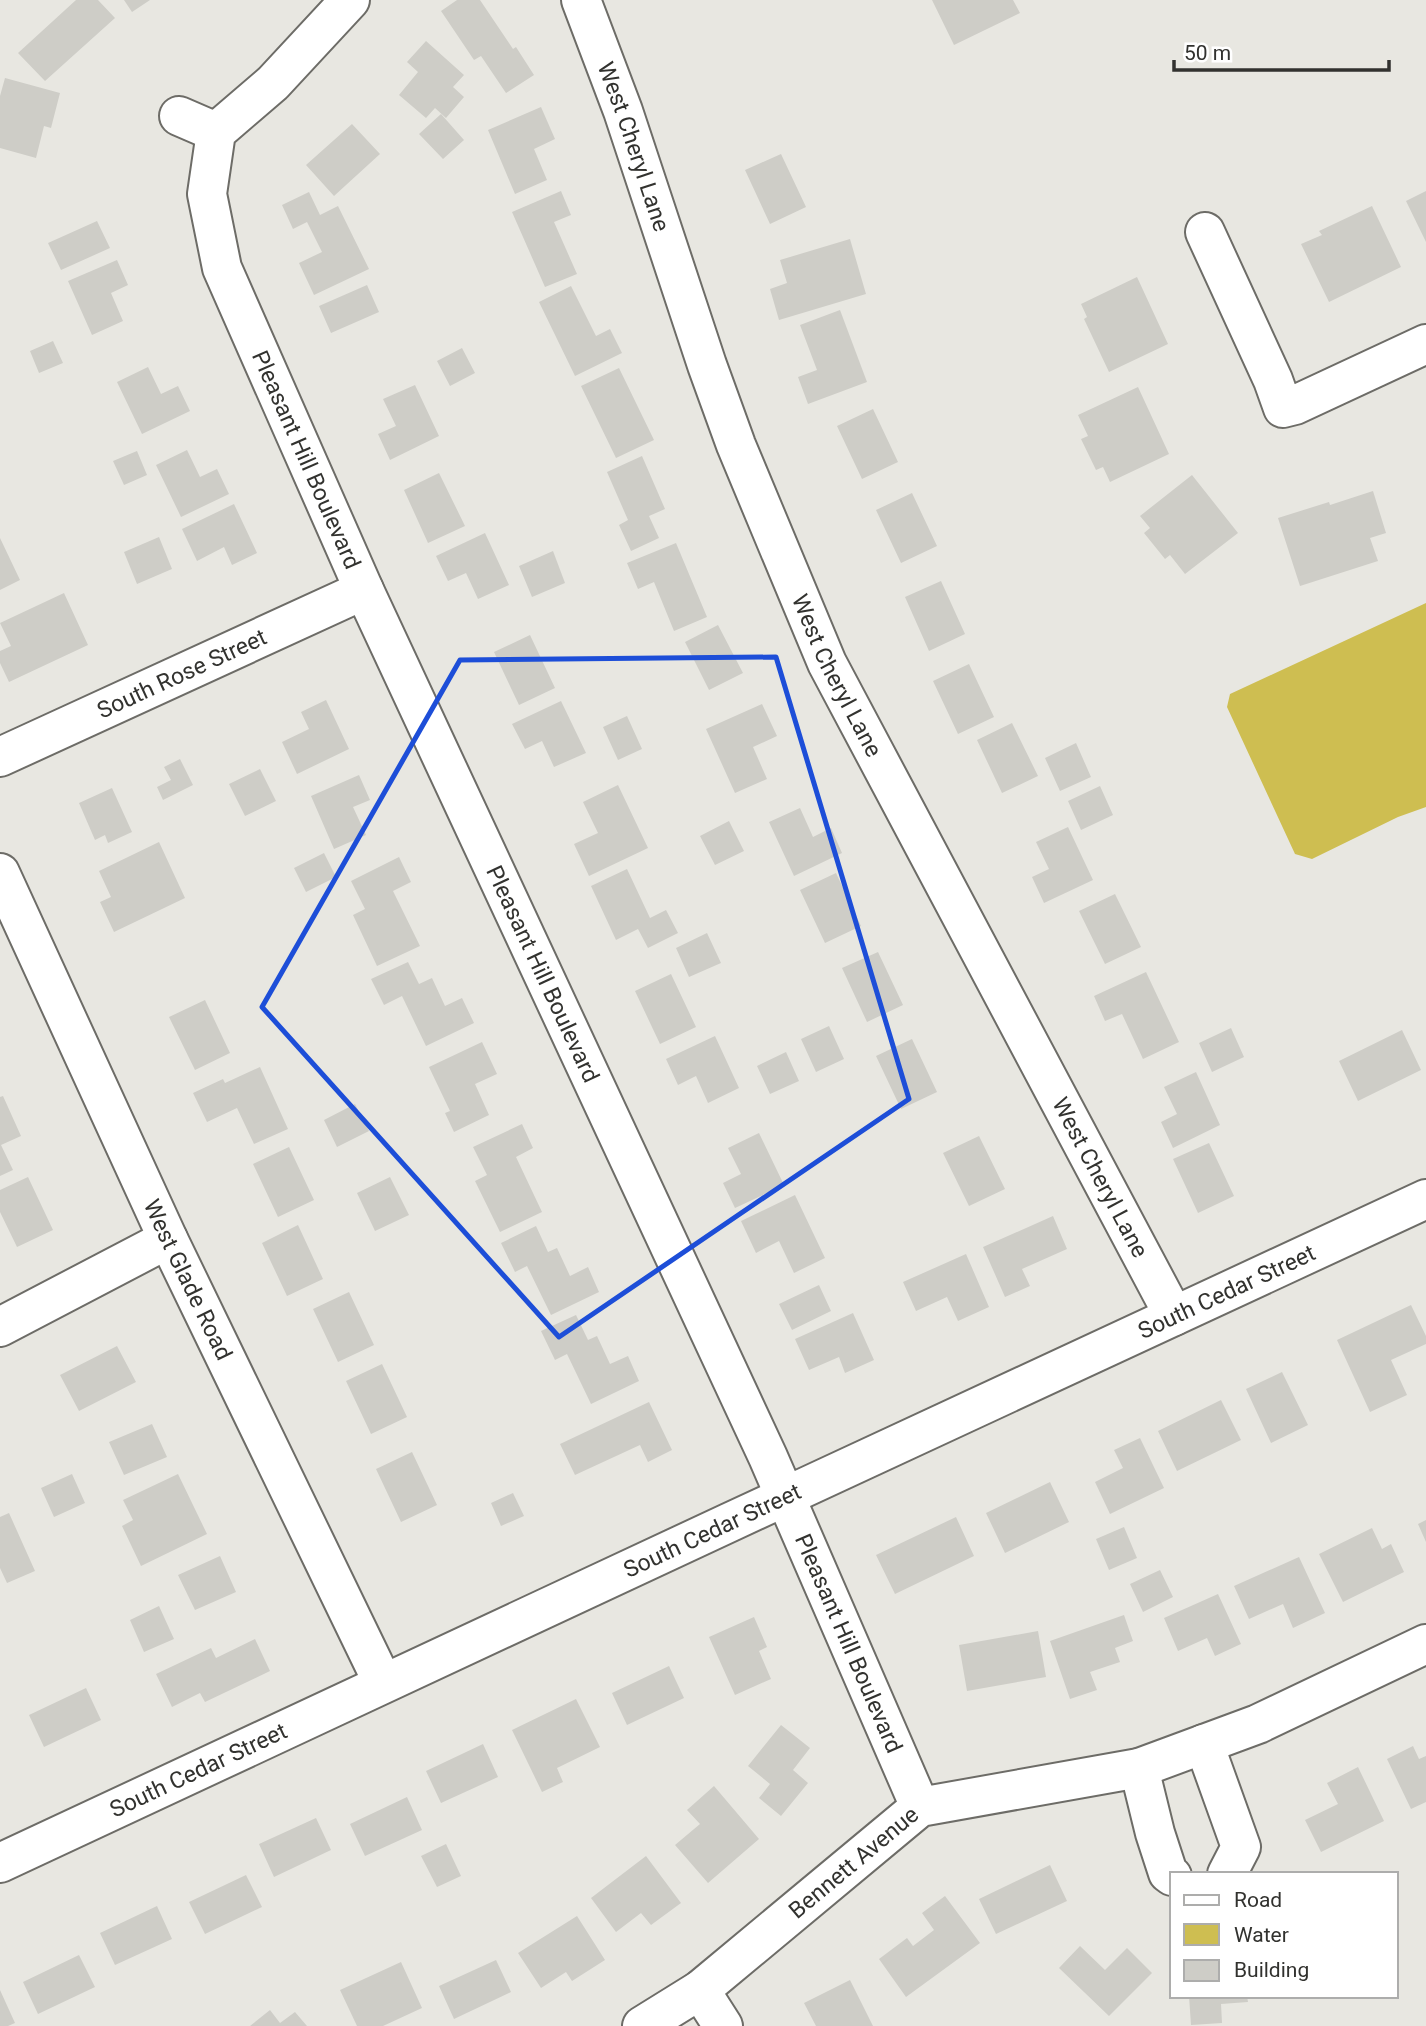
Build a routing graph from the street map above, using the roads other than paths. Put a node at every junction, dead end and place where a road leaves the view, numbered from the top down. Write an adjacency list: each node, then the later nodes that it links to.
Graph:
1 (350, 0): 4 (street)
2 (581, 0): 12 (street, West Cheryl Lane)
3 (179, 116): 4 (street)
4 (216, 132): 7 (street, Pleasant Hill Boulevard)
5 (1205, 232): 6 (street)
6 (1426, 344)
7 (364, 590): 8 (street, South Rose Street); 14 (street, Pleasant Hill Boulevard)
8 (0, 757)
9 (0, 873): 11 (street, West Glade Road)
10 (1426, 1199): 12 (street, South Cedar Street)
11 (168, 1239): 13 (street); 16 (street, West Glade Road)
12 (1174, 1316): 14 (street, South Cedar Street)
13 (0, 1327)
14 (787, 1497): 16 (street, South Cedar Street); 19 (street, Pleasant Hill Boulevard)
15 (1426, 1644): 17 (street, Bennett Avenue)
16 (383, 1683): 20 (street, South Cedar Street)
17 (1204, 1744): 18 (street, Bennett Avenue); 21 (street)
18 (1139, 1768): 19 (street, Bennett Avenue); 22 (street)
19 (920, 1807): 23 (street, Bennett Avenue)
20 (0, 1863)
21 (1228, 1872)
22 (1170, 1874)
23 (700, 1990): 24 (street, Bennett Avenue); 25 (street)
24 (642, 2026)
25 (723, 2026)

